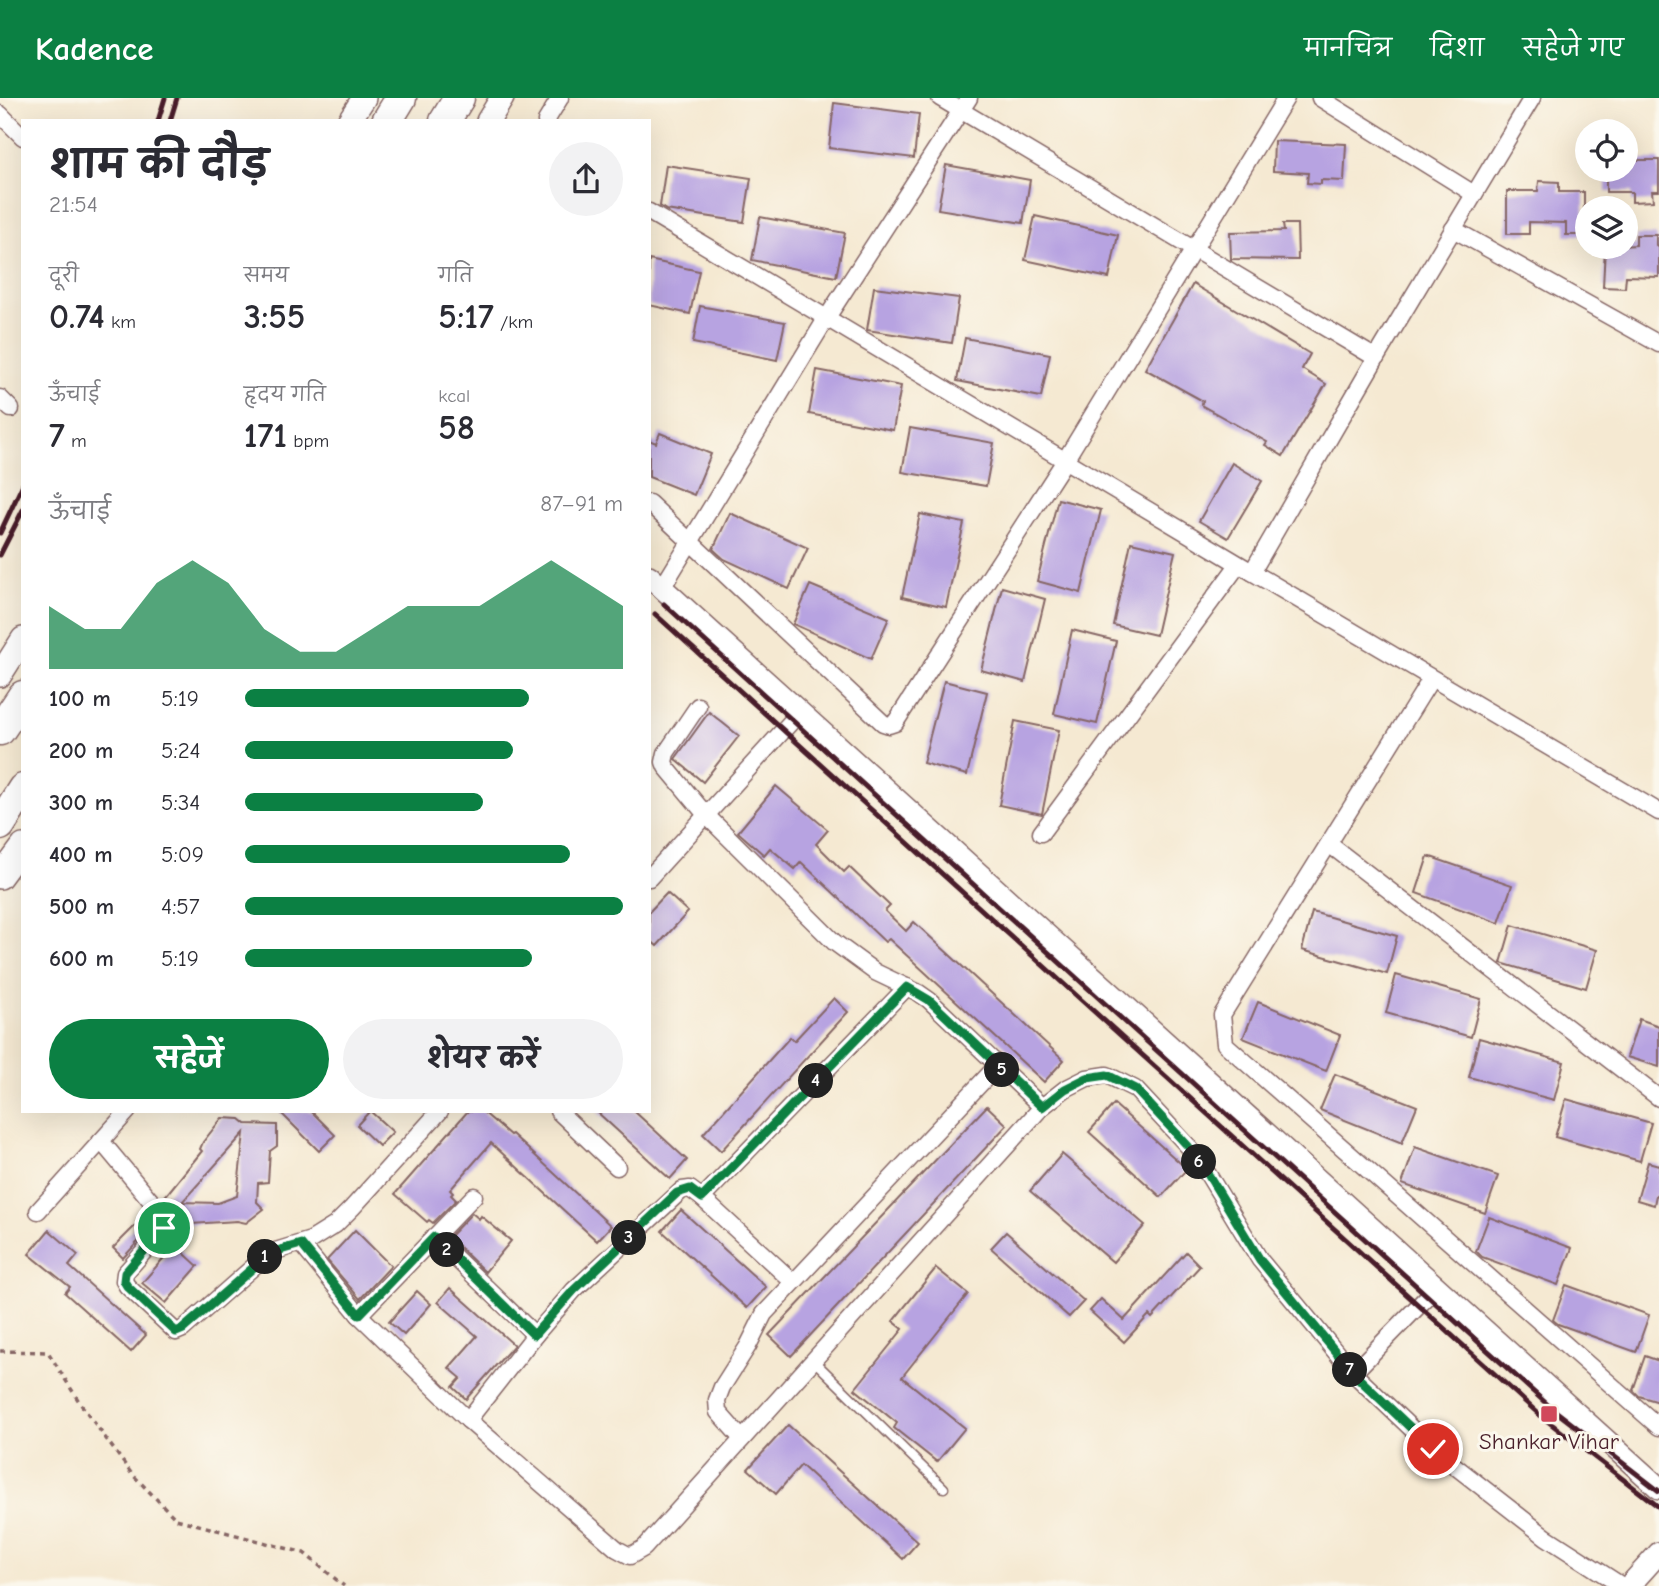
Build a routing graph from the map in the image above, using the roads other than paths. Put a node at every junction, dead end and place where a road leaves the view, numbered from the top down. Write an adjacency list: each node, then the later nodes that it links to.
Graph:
1 (364, 98): 12 (main road)
2 (401, 98): 13 (highway)
3 (459, 98): 14 (highway)
4 (502, 98): 15 (main road)
5 (560, 98): 16 (street)
6 (940, 98): 10 (street)
7 (1286, 98): 21 (street)
8 (1320, 98): 18 (street)
9 (1532, 98): 18 (street)
10 (965, 104): 21 (street); 22 (street)
11 (0, 114): 17 (street)
12 (350, 119)
13 (388, 119)
14 (445, 119)
15 (489, 119)
16 (547, 119)
17 (21, 135)
18 (1474, 194): 20 (street)
19 (651, 213): 22 (street)
20 (1453, 229): 23 (street); 24 (street)
21 (1195, 249): 24 (street); 25 (street)
22 (826, 319): 25 (street); 27 (street)
23 (1659, 344)
24 (1376, 358): 28 (street)
25 (1064, 462): 27 (street); 28 (street)
26 (651, 505): 27 (street)
27 (690, 540): 29 (street)
28 (1245, 568): 32 (street); 41 (street)
29 (656, 582): 35 (street)
30 (21, 642): 31 (main road)
31 (0, 676)
32 (1432, 679): 38 (street); 42 (street)
33 (21, 699): 36 (highway)
34 (698, 706): 39 (street)
35 (800, 712): 39 (street); 61 (street)
36 (0, 730)
37 (21, 792): 40 (highway)
38 (1659, 811)
39 (706, 815): 44 (street); 46 (street)
40 (0, 825)
41 (1041, 833)
42 (1329, 844): 48 (street); 67 (street)
43 (21, 849): 45 (main road)
44 (651, 876)
45 (0, 877)
46 (907, 987): 47 (street); 56 (street)
47 (997, 1066): 49 (street); 60 (street)
48 (1659, 1098)
49 (1042, 1107): 64 (street); 65 (street)
50 (126, 1113): 53 (street)
51 (438, 1113): 59 (street)
52 (560, 1113): 54 (street)
53 (101, 1141): 57 (street); 59 (street)
54 (617, 1167)
55 (474, 1196): 58 (street)
56 (702, 1198): 60 (street); 63 (street)
57 (38, 1211)
58 (434, 1237): 62 (street); 63 (street)
59 (301, 1244): 62 (street)
60 (793, 1282): 68 (street)
61 (1437, 1287): 65 (street); 70 (street)
62 (359, 1315): 66 (street)
63 (534, 1335): 66 (street)
64 (814, 1360): 68 (street); 69 (lane)
65 (1353, 1373): 72 (street)
66 (468, 1420): 68 (street)
67 (1659, 1427)
68 (742, 1439)
69 (944, 1488)
70 (1659, 1488)
71 (1659, 1553): 73 (street)
72 (1622, 1586)
73 (1629, 1586)

